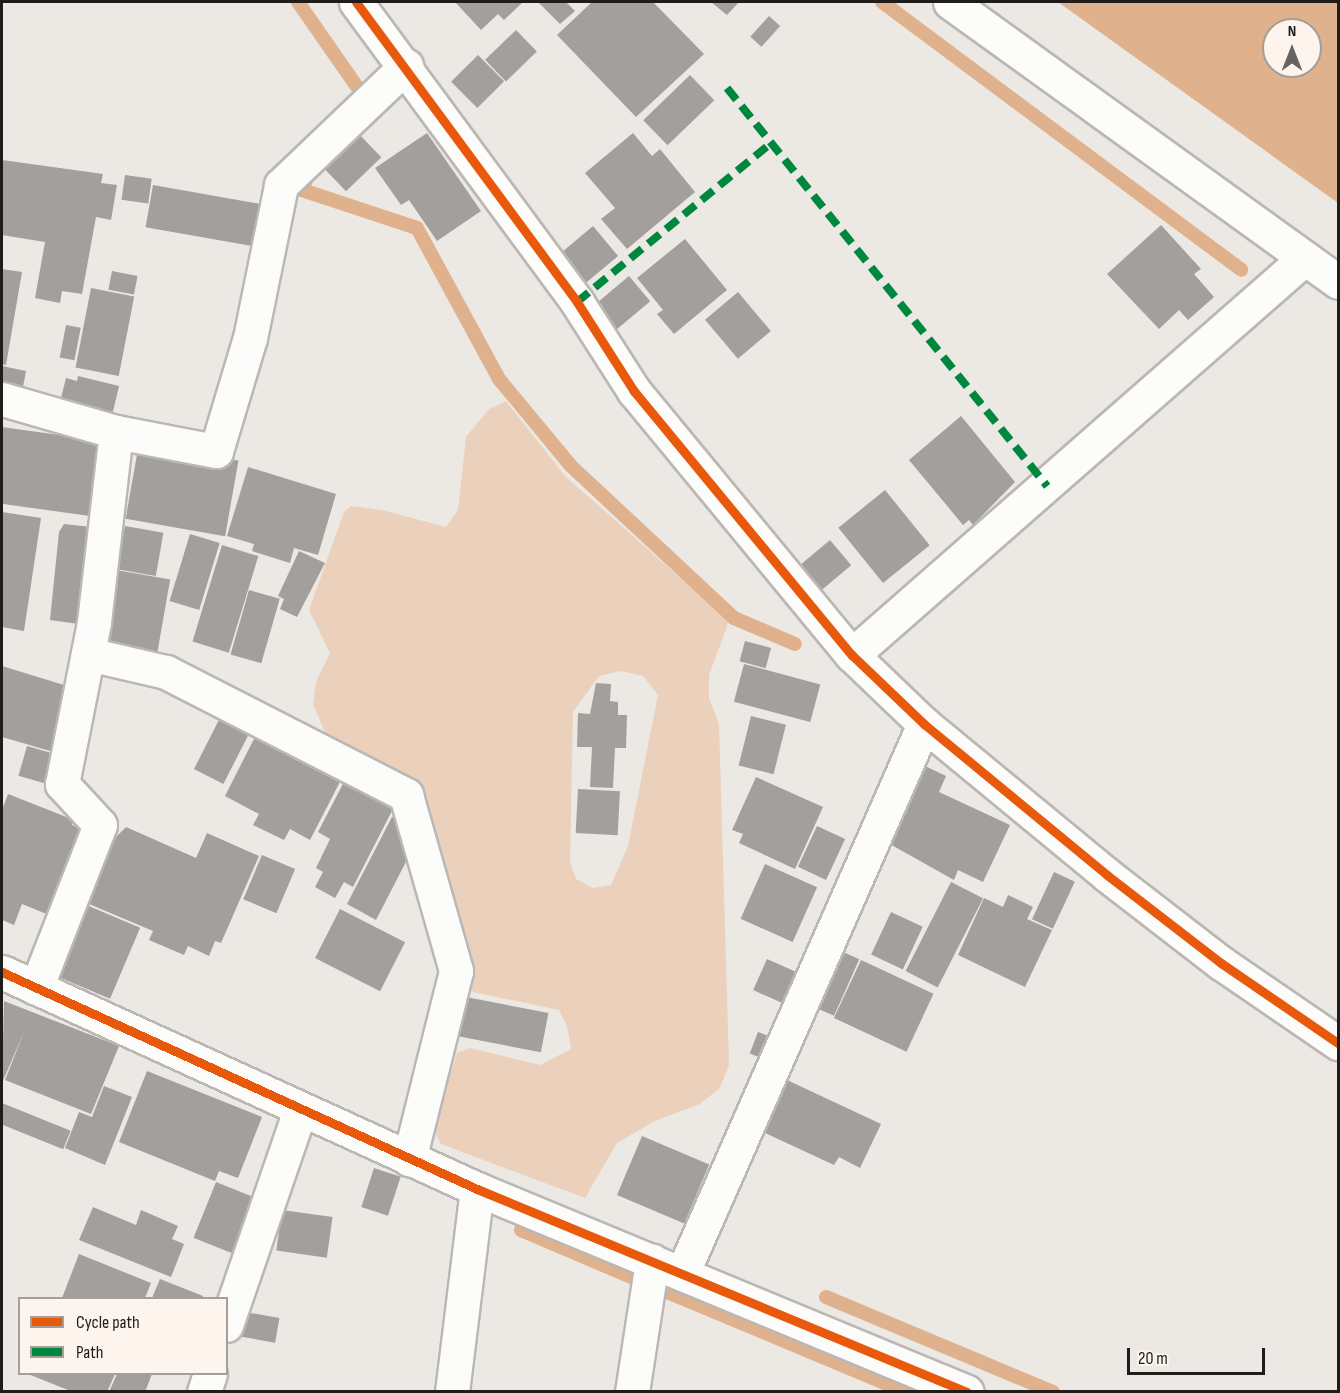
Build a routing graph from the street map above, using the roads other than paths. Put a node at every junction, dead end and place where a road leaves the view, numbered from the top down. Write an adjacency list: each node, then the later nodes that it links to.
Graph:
1 (356, 2): 3 (street)
2 (950, 2): 4 (street)
3 (406, 66): 7 (street); 9 (street)
4 (1305, 258): 5 (street); 9 (street)
5 (1338, 282)
6 (2, 399): 7 (street)
7 (116, 432): 8 (street)
8 (88, 654): 12 (street); 15 (street)
9 (852, 655): 10 (street)
10 (924, 724): 13 (street); 18 (street)
11 (2, 972): 12 (street)
12 (36, 988): 14 (street)
13 (1338, 1043)
14 (300, 1110): 15 (street); 19 (street)
15 (409, 1159): 16 (street)
16 (477, 1189): 17 (street); 22 (street)
17 (652, 1261): 18 (street); 23 (street)
18 (682, 1274): 24 (street)
19 (228, 1319)
20 (210, 1375): 21 (street)
21 (204, 1392)
22 (452, 1392)
23 (632, 1392)
24 (967, 1392)

